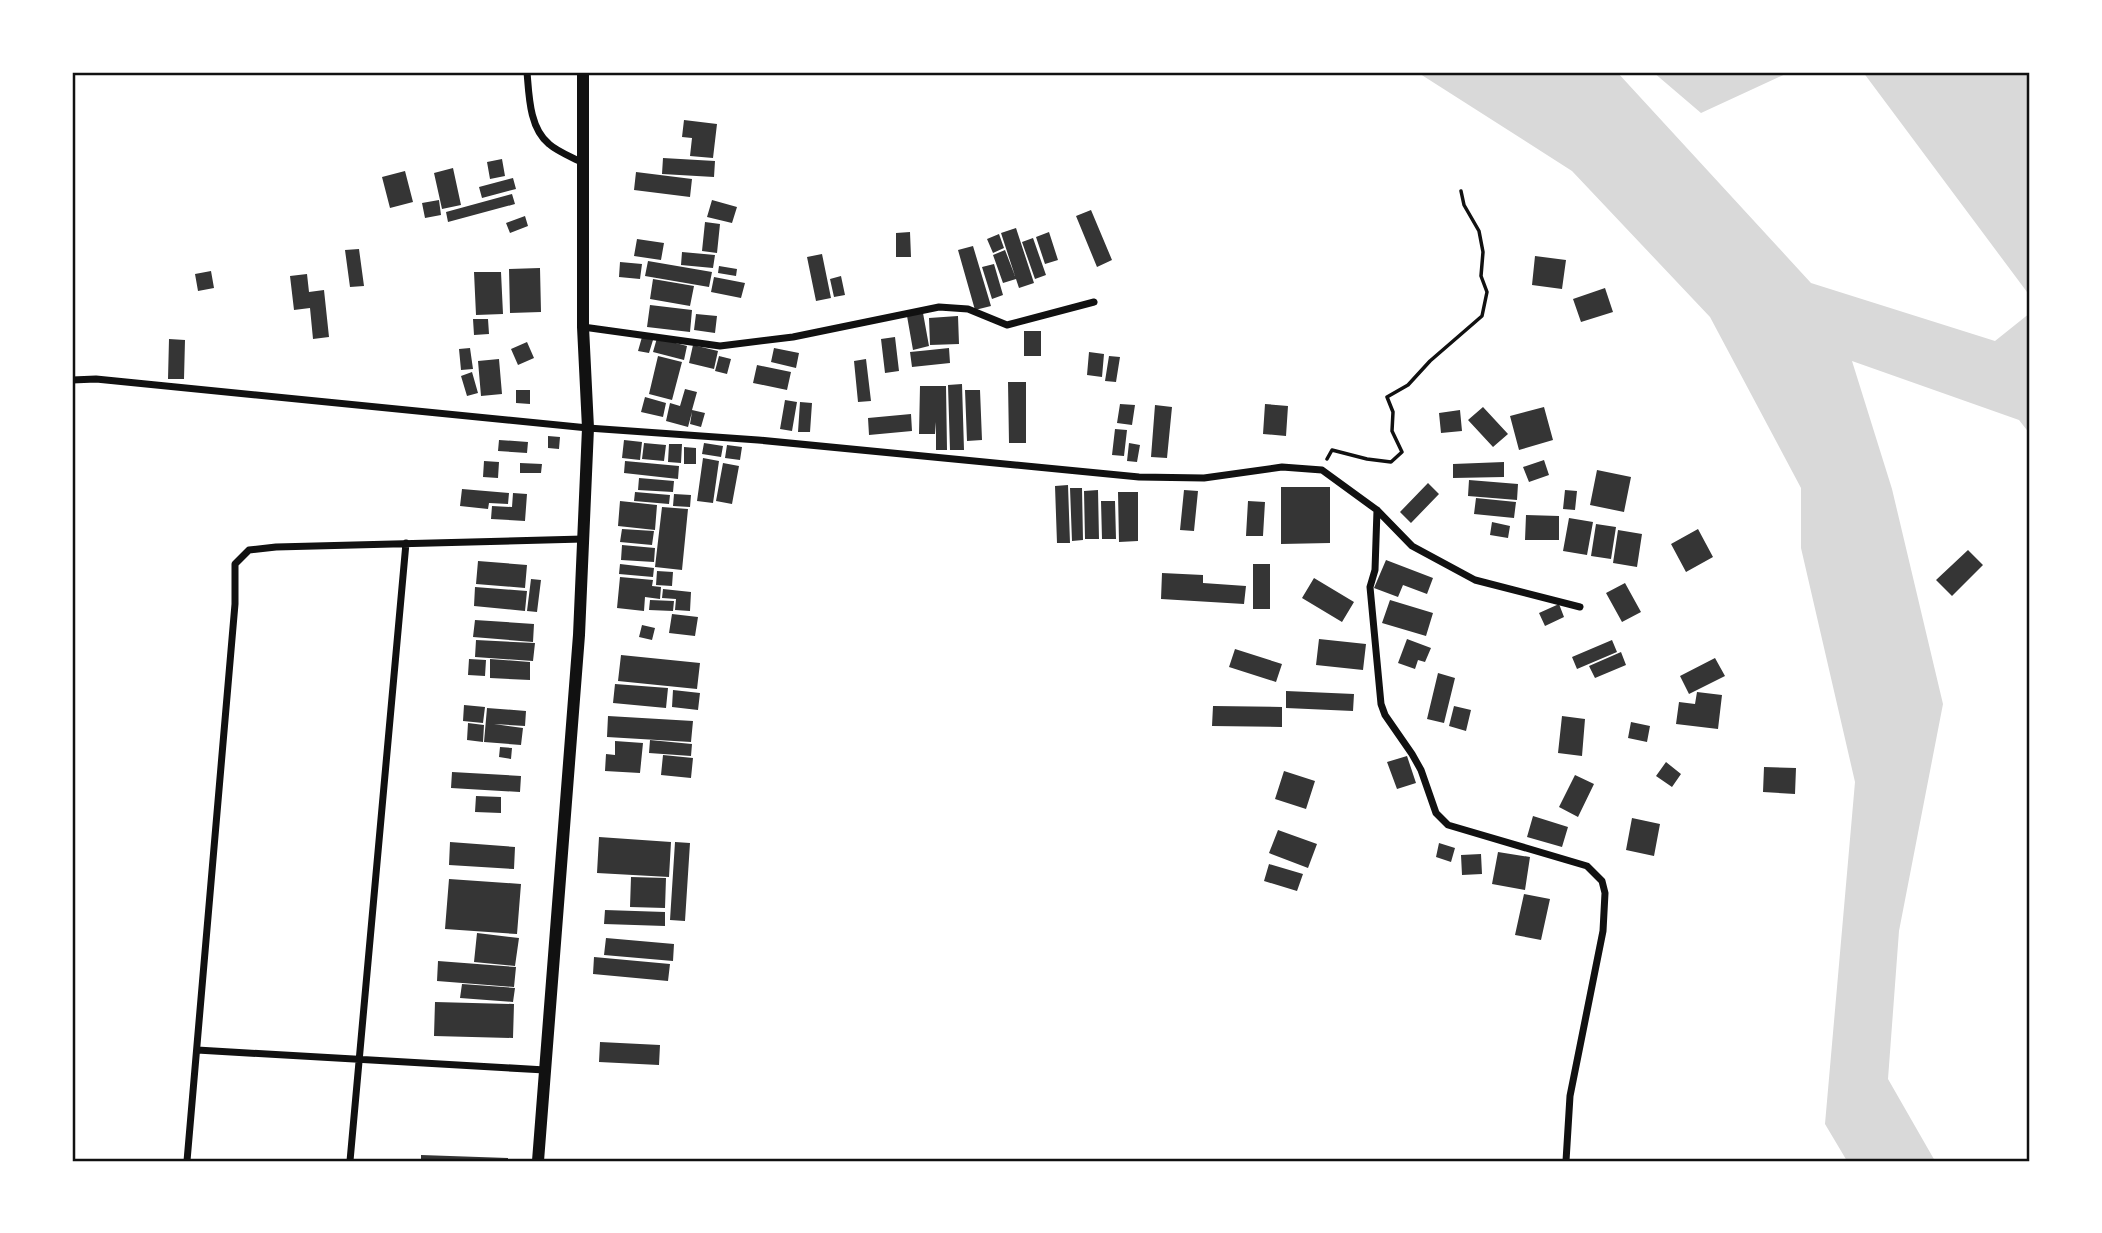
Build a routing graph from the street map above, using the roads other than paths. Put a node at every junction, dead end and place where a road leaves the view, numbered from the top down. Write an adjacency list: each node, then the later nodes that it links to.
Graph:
1 (527, 72): 3 (street)
2 (583, 72): 3 (street)
3 (583, 163): 5 (street)
4 (1094, 302): 5 (street)
5 (583, 327): 7 (street)
6 (72, 380): 7 (street)
7 (588, 428): 8 (street); 9 (street)
8 (1377, 510): 11 (street); 18 (street)
9 (583, 539): 10 (street); 14 (street)
10 (406, 543): 12 (street); 13 (street)
11 (1580, 607)
12 (197, 1049): 13 (street); 15 (street)
13 (360, 1059): 14 (street); 16 (street)
14 (545, 1070): 17 (street)
15 (187, 1161)
16 (351, 1161)
17 (538, 1161)
18 (1566, 1161)

